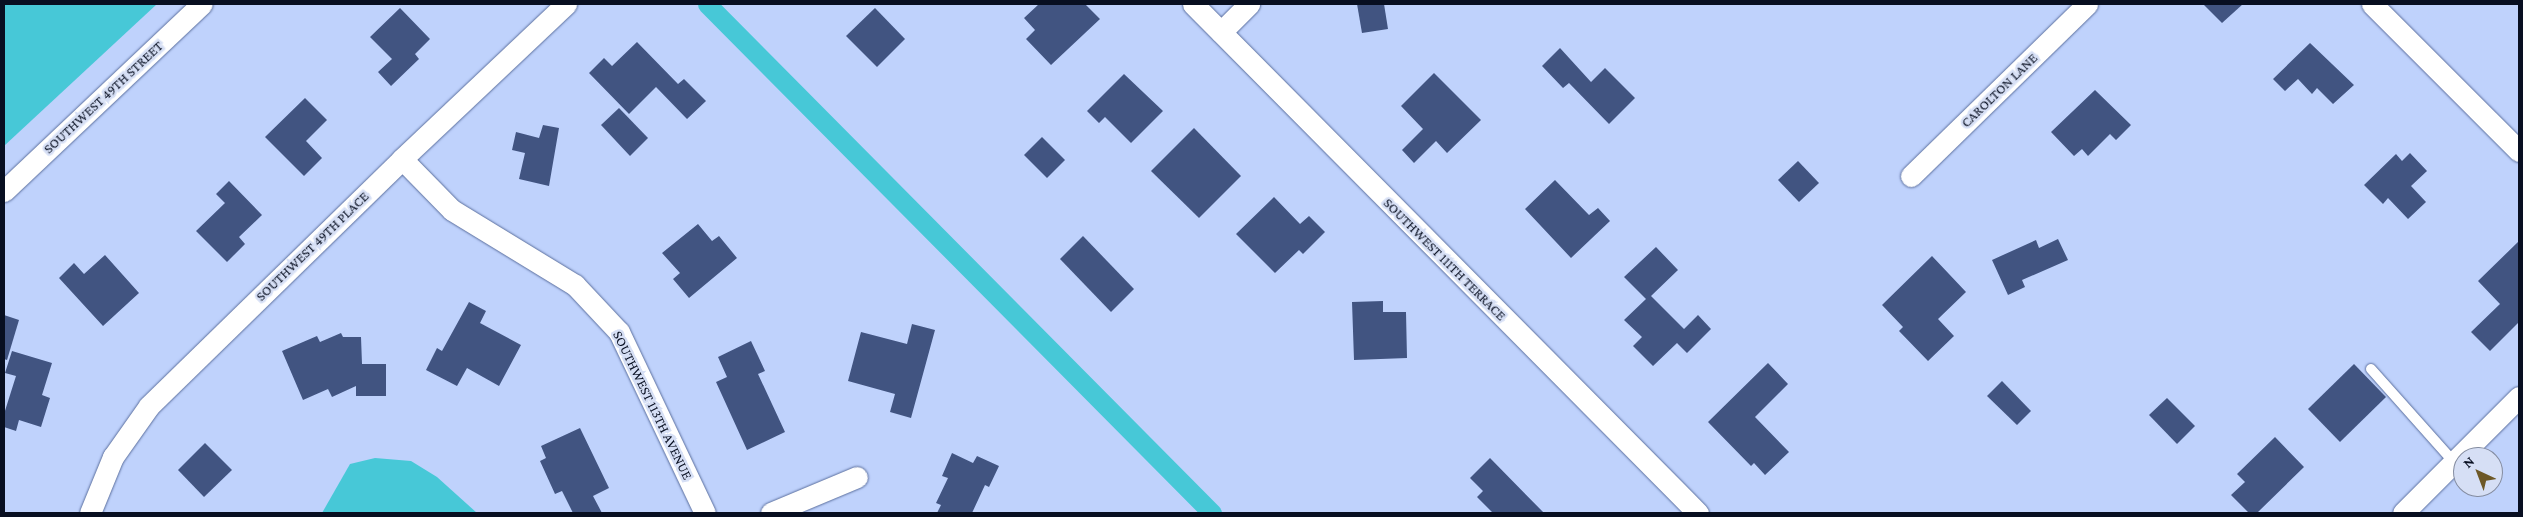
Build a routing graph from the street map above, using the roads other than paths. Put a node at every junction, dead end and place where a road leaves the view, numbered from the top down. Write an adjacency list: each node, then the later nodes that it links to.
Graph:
1 (202, 4): 11 (street, SOUTHWEST 49TH STREET)
2 (566, 4): 9 (street, SOUTHWEST 49TH PLACE)
3 (1193, 4): 7 (street, SOUTHWEST 111TH TERRACE)
4 (1249, 4): 7 (street)
5 (2087, 4): 10 (street, CAROLTON LANE)
6 (2372, 4): 8 (street)
7 (1220, 32): 21 (street, SOUTHWEST 111TH TERRACE)
8 (2519, 151)
9 (402, 158): 18 (street, SOUTHWEST 49TH PLACE); 19 (street, SOUTHWEST 113TH AVENUE)
10 (1911, 176)
11 (4, 191)
12 (2371, 369): 15 (lane)
13 (2519, 397): 14 (street)
14 (2469, 447)
15 (2453, 461)
16 (2453, 463): 22 (street)
17 (857, 477): 20 (street)
18 (90, 513)
19 (705, 513)
20 (771, 513)
21 (1698, 513)
22 (2403, 513)

